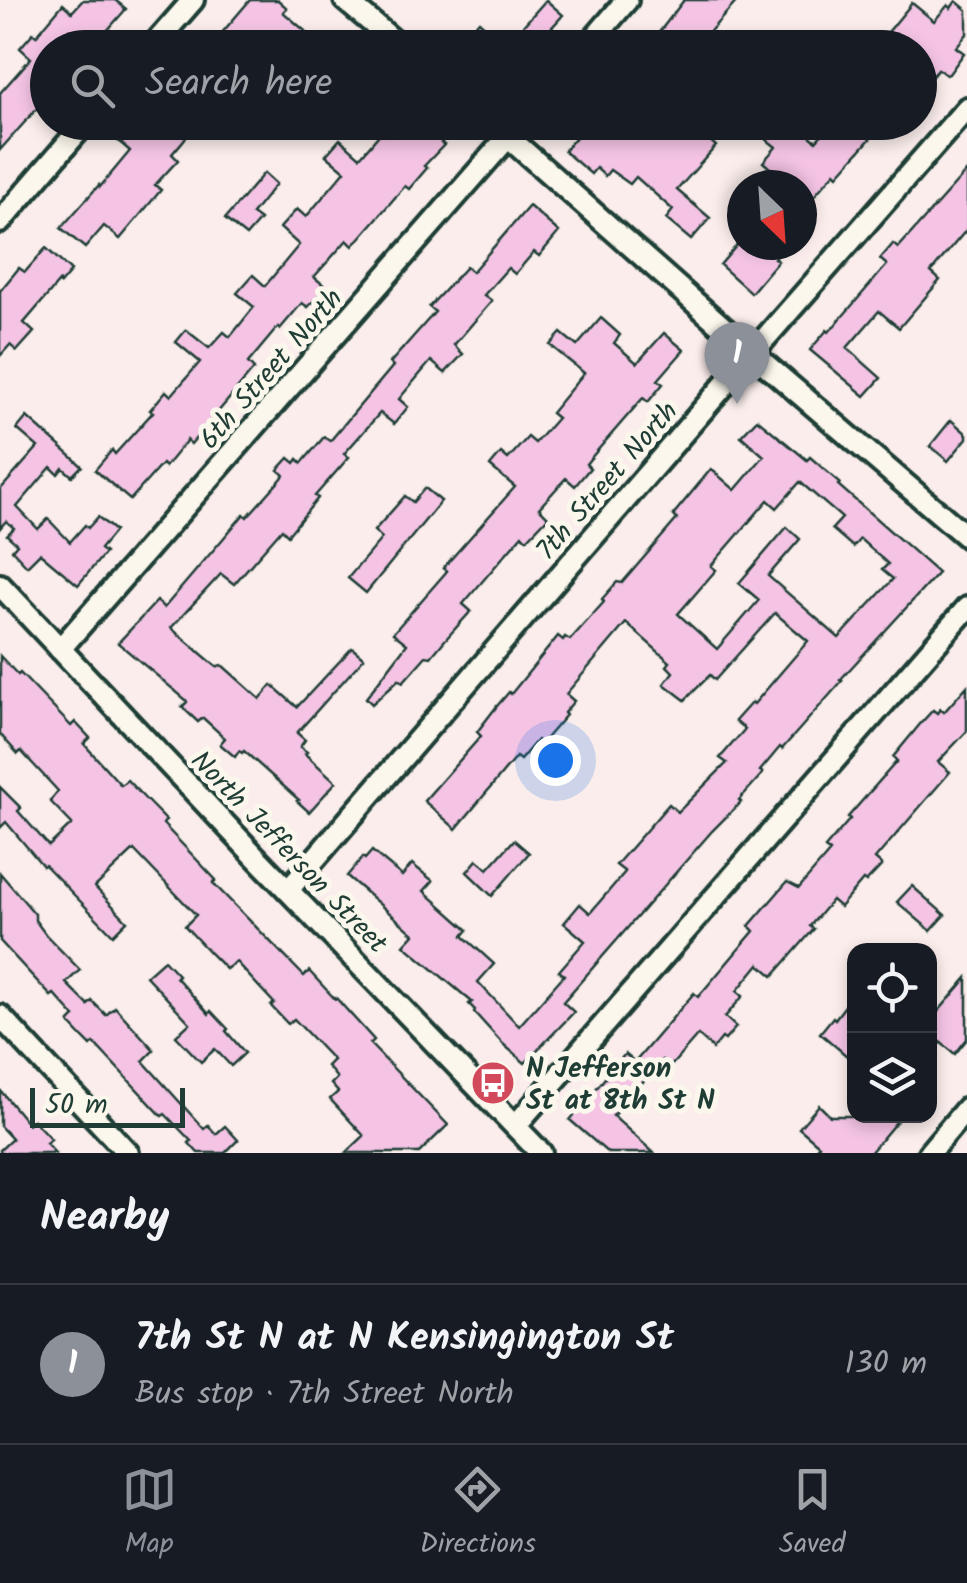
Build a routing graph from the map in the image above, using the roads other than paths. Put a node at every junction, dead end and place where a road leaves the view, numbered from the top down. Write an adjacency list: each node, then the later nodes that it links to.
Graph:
1 (193, 0): 4 (street)
2 (345, 0): 5 (street)
3 (627, 0): 6 (street)
4 (167, 30)
5 (381, 30)
6 (601, 30)
7 (967, 108): 12 (street, 7th Street North)
8 (71, 140): 11 (street)
9 (506, 140): 16 (street, 6th Street North)
10 (526, 140): 12 (street)
11 (0, 222)
12 (752, 353): 13 (street); 17 (street, 7th Street North)
13 (967, 537)
14 (0, 585): 16 (street, North Jefferson Street)
15 (967, 608): 20 (street)
16 (60, 649): 17 (street, North Jefferson Street)
17 (288, 890): 20 (street, North Jefferson Street)
18 (0, 1016): 21 (street)
19 (967, 1108): 23 (street)
20 (516, 1125): 22 (street, North Jefferson Street)
21 (128, 1153)
22 (542, 1153)
23 (929, 1153)

